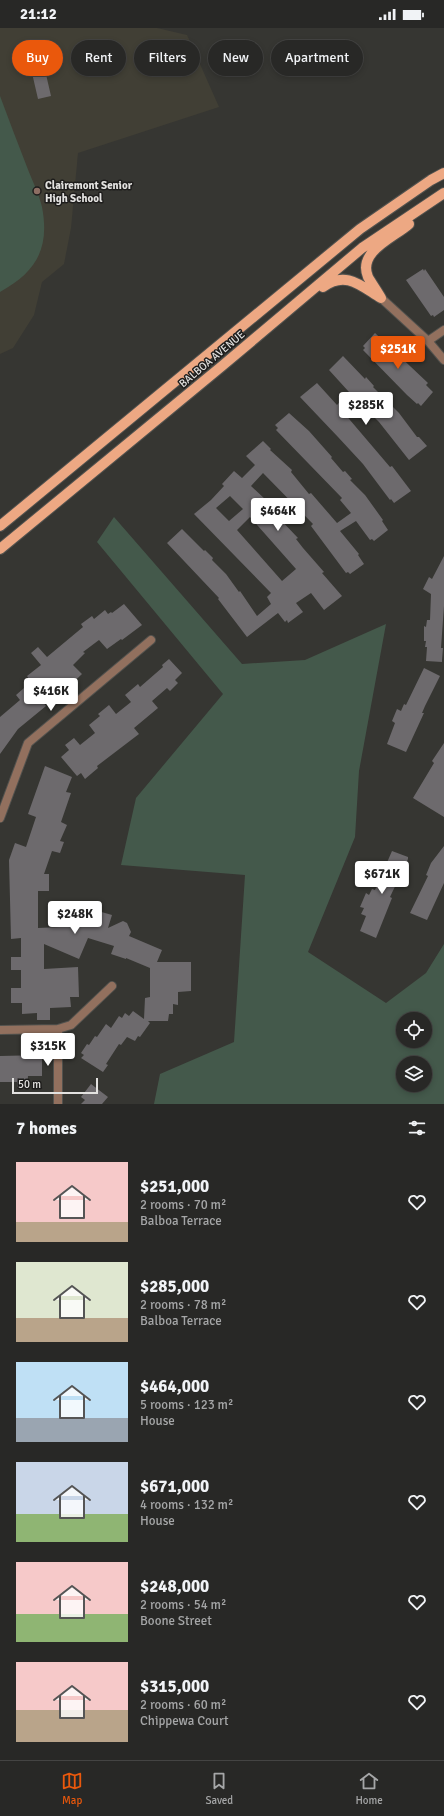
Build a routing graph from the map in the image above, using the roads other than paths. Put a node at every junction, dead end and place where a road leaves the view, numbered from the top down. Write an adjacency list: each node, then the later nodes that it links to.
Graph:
1 (444, 173): 9 (main road, BALBOA AVENUE)
2 (444, 193): 3 (main road, BALBOA AVENUE)
3 (427, 204): 4 (main road); 5 (main road, BALBOA AVENUE)
4 (381, 298): 5 (main road); 7 (street)
5 (274, 322): 10 (main road, BALBOA AVENUE)
6 (444, 330): 7 (street)
7 (428, 341): 8 (street)
8 (444, 360)
9 (0, 526)
10 (0, 549)
11 (151, 640): 12 (street)
12 (0, 818)
13 (112, 986): 14 (street)
14 (58, 1029): 15 (street); 16 (street)
15 (0, 1030)
16 (58, 1104)

